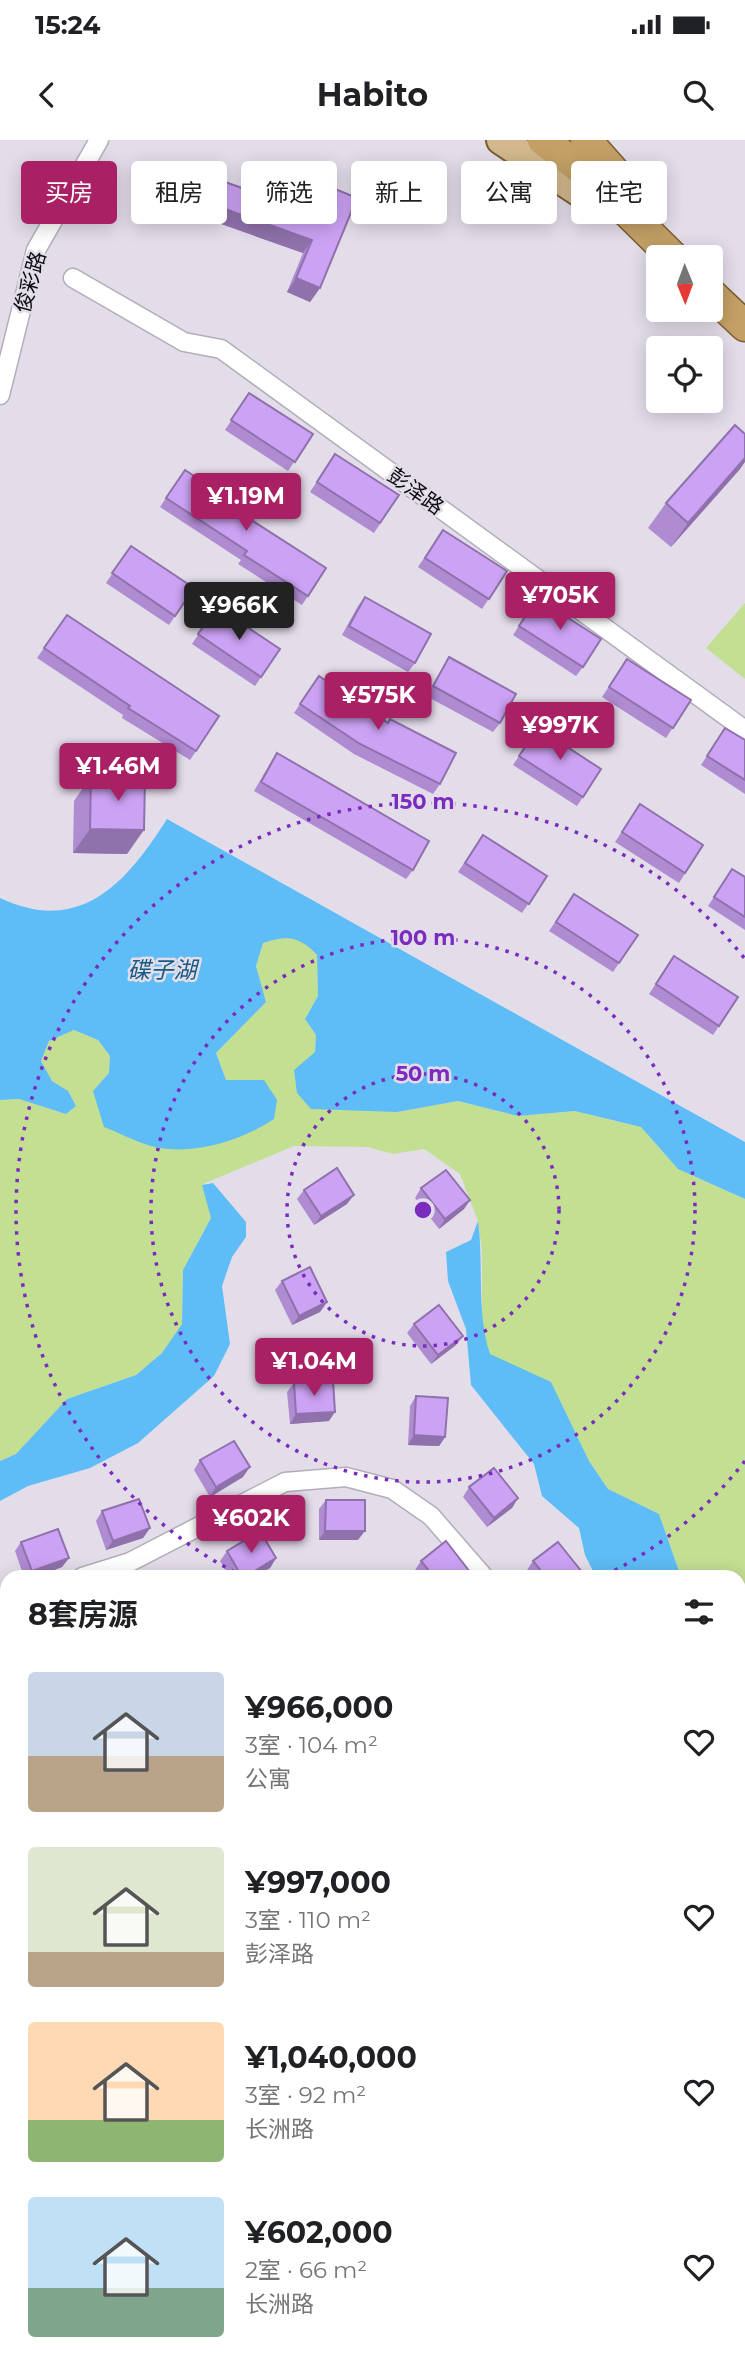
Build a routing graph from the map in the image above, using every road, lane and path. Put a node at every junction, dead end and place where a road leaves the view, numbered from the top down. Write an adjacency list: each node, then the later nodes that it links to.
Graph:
1 (99, 140): 13 (street, 俊彩路)
2 (501, 140): 5 (main road)
3 (543, 140): 6 (highway)
4 (586, 140): 7 (highway)
5 (571, 187)
6 (661, 245)
7 (684, 245)
8 (73, 278): 14 (street, 彭泽路)
9 (723, 282): 10 (highway)
10 (745, 301)
11 (723, 305): 12 (highway)
12 (745, 326)
13 (0, 395)
14 (745, 730)
15 (104, 1570): 16 (street)
16 (478, 1570)

